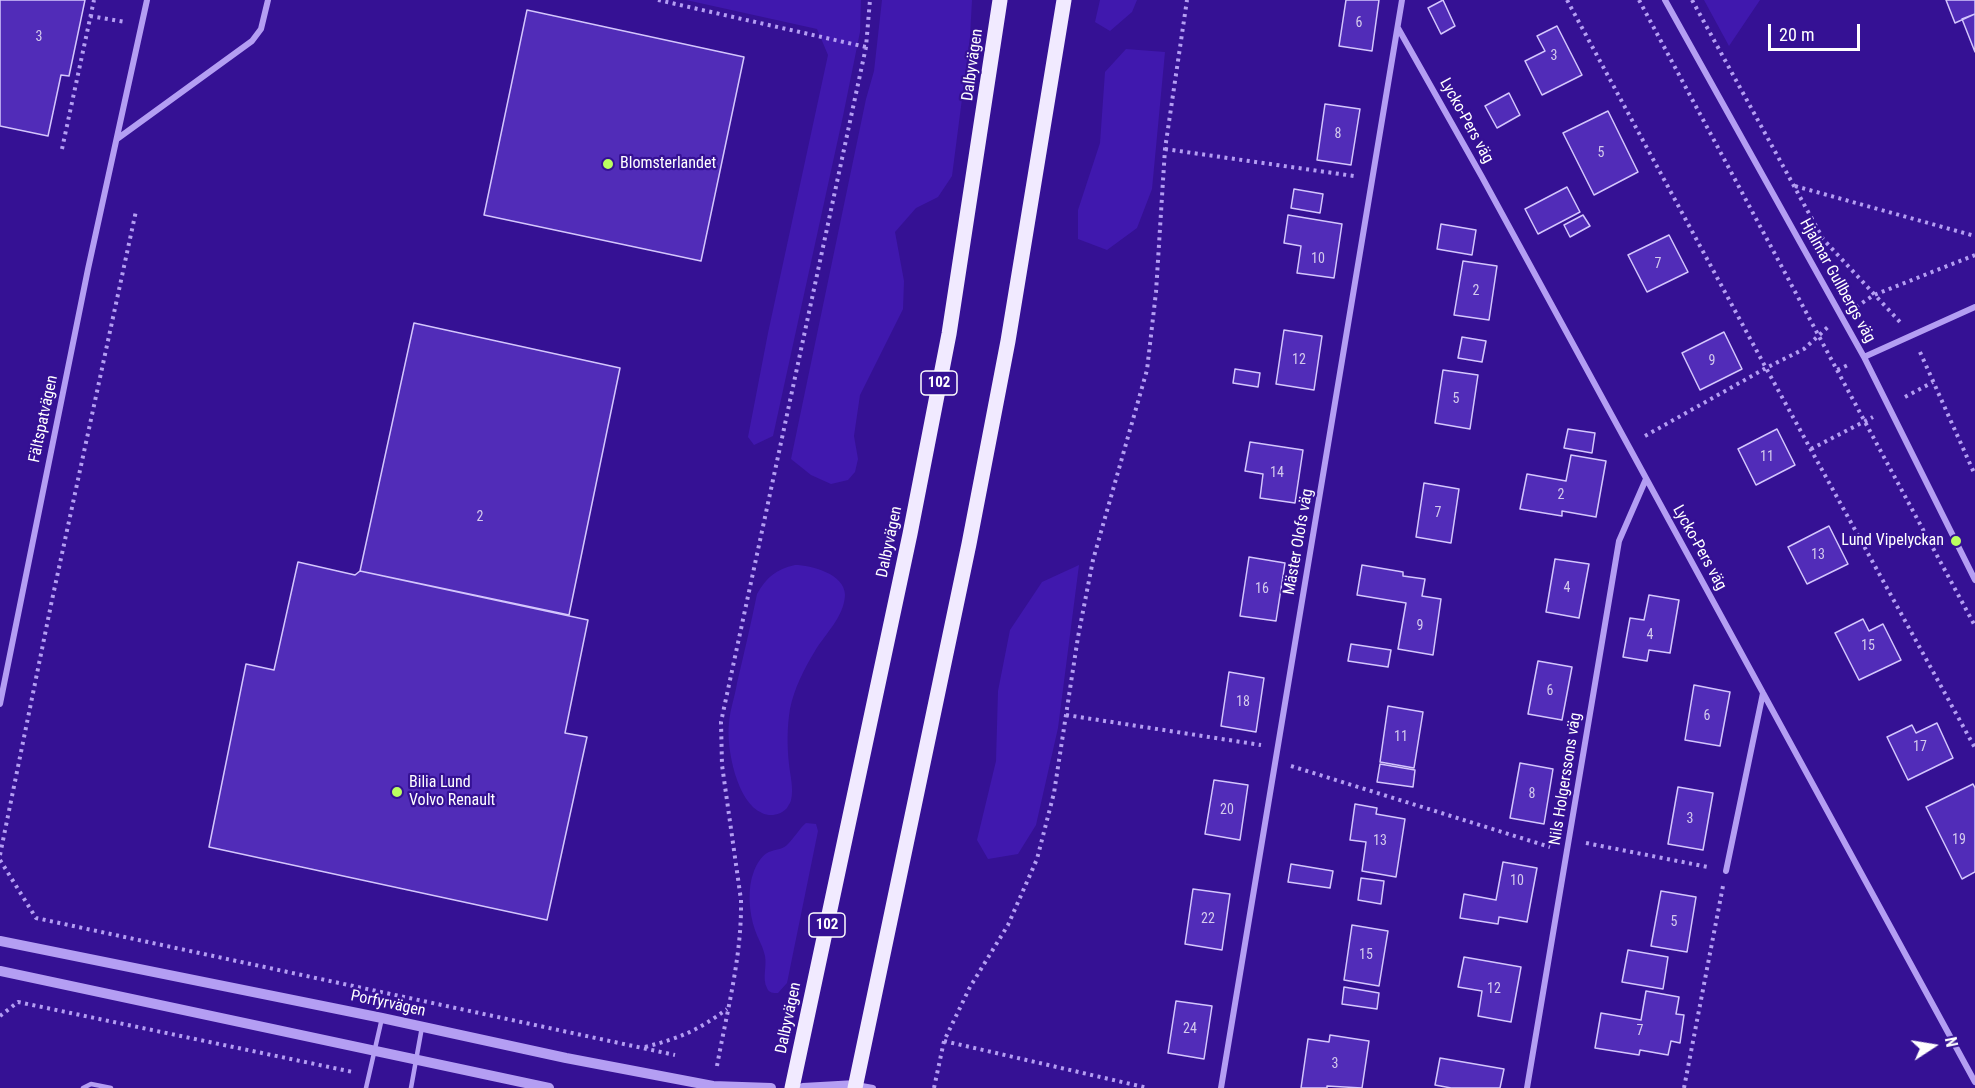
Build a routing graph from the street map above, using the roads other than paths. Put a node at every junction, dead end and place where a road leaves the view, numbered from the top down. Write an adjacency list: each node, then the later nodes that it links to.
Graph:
1 (147, 0): 8 (street, Fältspatvägen)
2 (268, 0): 8 (street)
3 (1000, 0): 30 (main road, Dalbyvägen / 102)
4 (1064, 0): 23 (main road)
5 (1402, 0): 7 (street, Mäster Olofs väg)
6 (1665, 0): 10 (street, Hjalmar Gullbergs väg)
7 (1398, 28): 11 (street, Lycko-Pers väg); 33 (street, Mäster Olofs väg)
8 (117, 140): 14 (street, Fältspatvägen)
9 (1975, 307): 10 (street)
10 (1864, 357): 12 (street, Hjalmar Gullbergs väg)
11 (1646, 479): 13 (street, Lycko-Pers väg); 34 (street, Nils Holgerssons väg)
12 (1975, 580)
13 (1762, 693): 15 (street); 22 (street, Lycko-Pers väg)
14 (0, 704)
15 (1726, 871)
16 (0, 941): 18 (street, Porfyrvägen)
17 (0, 971): 20 (street)
18 (382, 1018): 19 (street, Porfyrvägen); 20 (lane)
19 (422, 1027): 21 (lane); 29 (street, Porfyrvägen)
20 (375, 1051): 21 (street); 26 (lane)
21 (416, 1060): 27 (lane); 28 (street)
22 (1975, 1082)
23 (855, 1087): 31 (street); 32 (street)
24 (83, 1088): 25 (lane)
25 (111, 1088)
26 (366, 1088)
27 (411, 1088)
28 (549, 1088)
29 (771, 1088)
30 (792, 1088)
31 (802, 1088)
32 (873, 1088)
33 (1221, 1088)
34 (1527, 1088)

